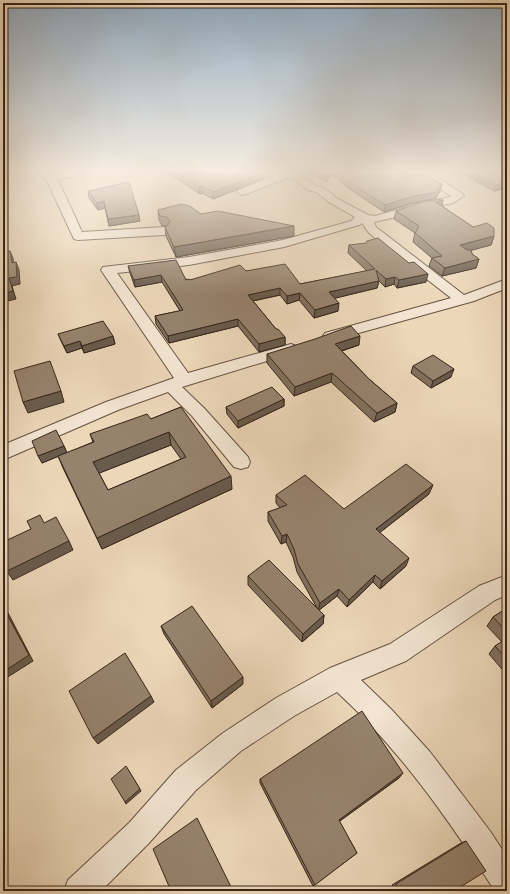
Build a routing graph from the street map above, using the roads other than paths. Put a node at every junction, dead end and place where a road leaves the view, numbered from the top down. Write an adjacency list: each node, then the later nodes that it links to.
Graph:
1 (66, 212): 5 (street)
2 (353, 212): 4 (street)
3 (404, 212): 4 (street)
4 (364, 218): 7 (street); 8 (street)
5 (164, 231)
6 (507, 283): 7 (street)
7 (462, 300): 8 (street)
8 (177, 382): 9 (street); 10 (street)
9 (3, 453)
10 (241, 462)
11 (507, 585): 12 (street)
12 (340, 677): 13 (street); 14 (street)
13 (507, 883)
14 (79, 891)

